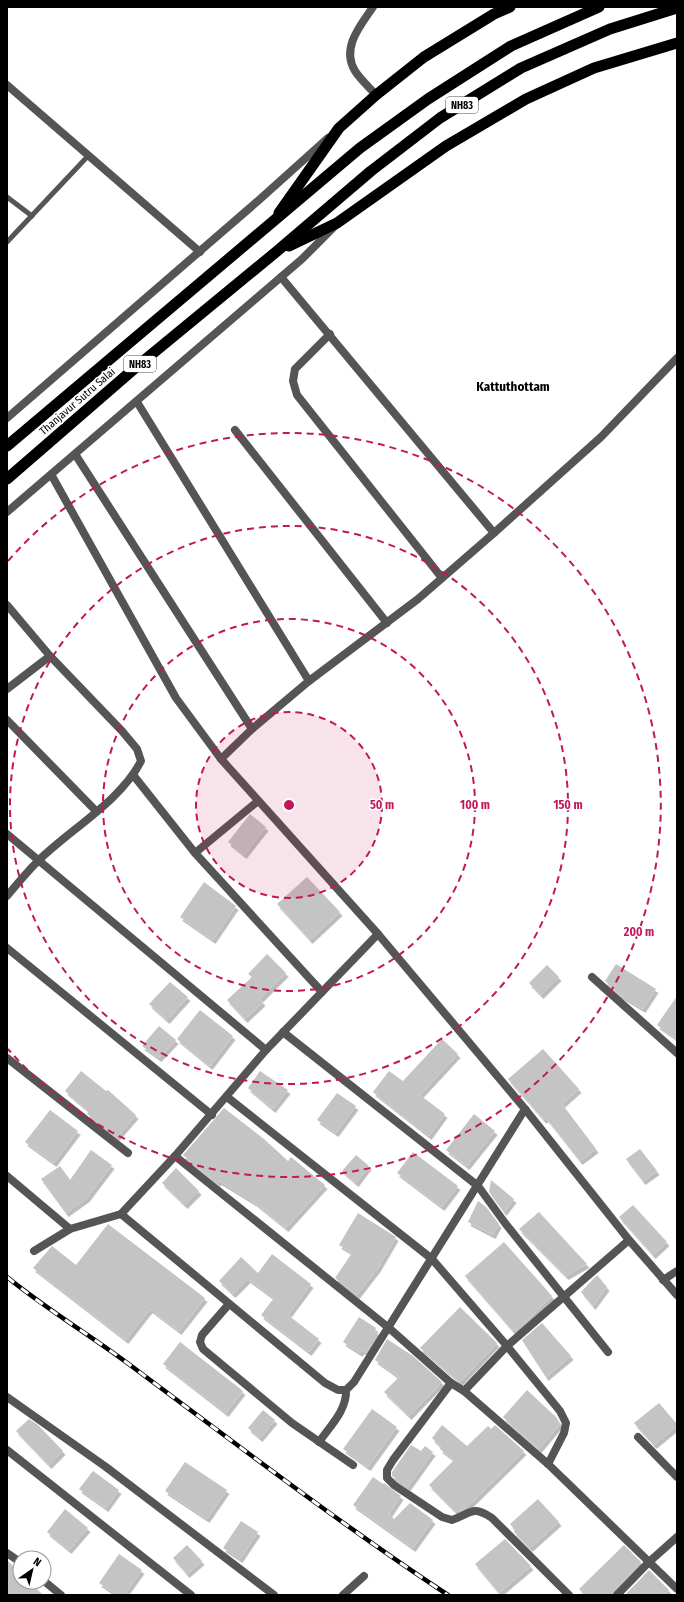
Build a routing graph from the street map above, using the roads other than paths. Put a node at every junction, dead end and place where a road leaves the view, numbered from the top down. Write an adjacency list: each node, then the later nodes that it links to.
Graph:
1 (373, 7): 7 (street)
2 (510, 7): 7 (highway)
3 (599, 7): 13 (highway, NH83)
4 (677, 8): 16 (highway, NH83)
5 (677, 43): 12 (highway)
6 (7, 85): 9 (street)
7 (376, 95): 8 (highway)
8 (339, 128): 13 (highway); 15 (street)
9 (88, 156): 11 (lane); 15 (street)
10 (7, 197): 11 (lane)
11 (32, 216): 14 (lane)
12 (337, 223): 16 (highway); 17 (street)
13 (269, 226): 23 (highway, Thanjavur Sutru Salai / NH83)
14 (7, 242)
15 (200, 252): 21 (street)
16 (276, 252): 26 (highway, Thanjavur Sutru Salai / NH83)
17 (281, 277): 18 (street); 20 (street)
18 (330, 334): 28 (street); 29 (street)
19 (677, 358): 28 (street)
20 (137, 402): 24 (street); 33 (street)
21 (7, 418)
22 (235, 430): 31 (street)
23 (7, 446)
24 (75, 454): 25 (street); 36 (street)
25 (52, 476): 27 (street); 37 (street)
26 (7, 479)
27 (7, 512)
28 (494, 533): 29 (street)
29 (442, 578): 31 (street)
30 (7, 605): 32 (street)
31 (387, 623): 33 (street)
32 (50, 656): 34 (street); 38 (street)
33 (309, 681): 36 (street)
34 (7, 689)
35 (7, 720): 40 (street)
36 (252, 729): 37 (street)
37 (221, 759): 39 (street)
38 (134, 776): 40 (street); 42 (street)
39 (258, 801): 42 (street); 45 (street)
40 (96, 811): 43 (street)
41 (7, 834): 43 (street)
42 (195, 853): 48 (street)
43 (38, 861): 44 (street); 50 (street)
44 (7, 896)
45 (378, 934): 48 (street); 54 (street)
46 (7, 948): 55 (street)
47 (592, 977): 51 (street)
48 (322, 992): 49 (street)
49 (283, 1032): 50 (street); 59 (street)
50 (266, 1050): 53 (street)
51 (677, 1053)
52 (7, 1058): 56 (street)
53 (227, 1097): 55 (street); 64 (street)
54 (525, 1109): 59 (street); 62 (street)
55 (212, 1115): 57 (street)
56 (128, 1153)
57 (175, 1156): 60 (street); 70 (street)
58 (7, 1176): 61 (street)
59 (478, 1186): 64 (street); 67 (street)
60 (121, 1214): 61 (street); 69 (street)
61 (70, 1229): 63 (street)
62 (629, 1240): 66 (street); 67 (street)
63 (34, 1251)
64 (432, 1259): 70 (street); 71 (street)
65 (677, 1271): 66 (street)
66 (663, 1280): 68 (street)
67 (564, 1295): 71 (street); 72 (street)
68 (677, 1295)
69 (229, 1304): 74 (street); 78 (street)
70 (389, 1328): 73 (street); 74 (street)
71 (507, 1346): 75 (street); 80 (street)
72 (608, 1352)
73 (451, 1383): 75 (street); 92 (street)
74 (346, 1390): 78 (street)
75 (464, 1390): 80 (street)
76 (7, 1397): 90 (street)
77 (638, 1438): 82 (street)
78 (319, 1442): 81 (street)
79 (7, 1450): 89 (street)
80 (548, 1464): 84 (street)
81 (353, 1465)
82 (677, 1477)
83 (677, 1537): 84 (street)
84 (649, 1562): 87 (street); 93 (street)
85 (364, 1576): 91 (street)
86 (52, 1588): 88 (street)
87 (677, 1589)
88 (61, 1595)
89 (191, 1595)
90 (274, 1595)
91 (343, 1595)
92 (569, 1595)
93 (617, 1595)

